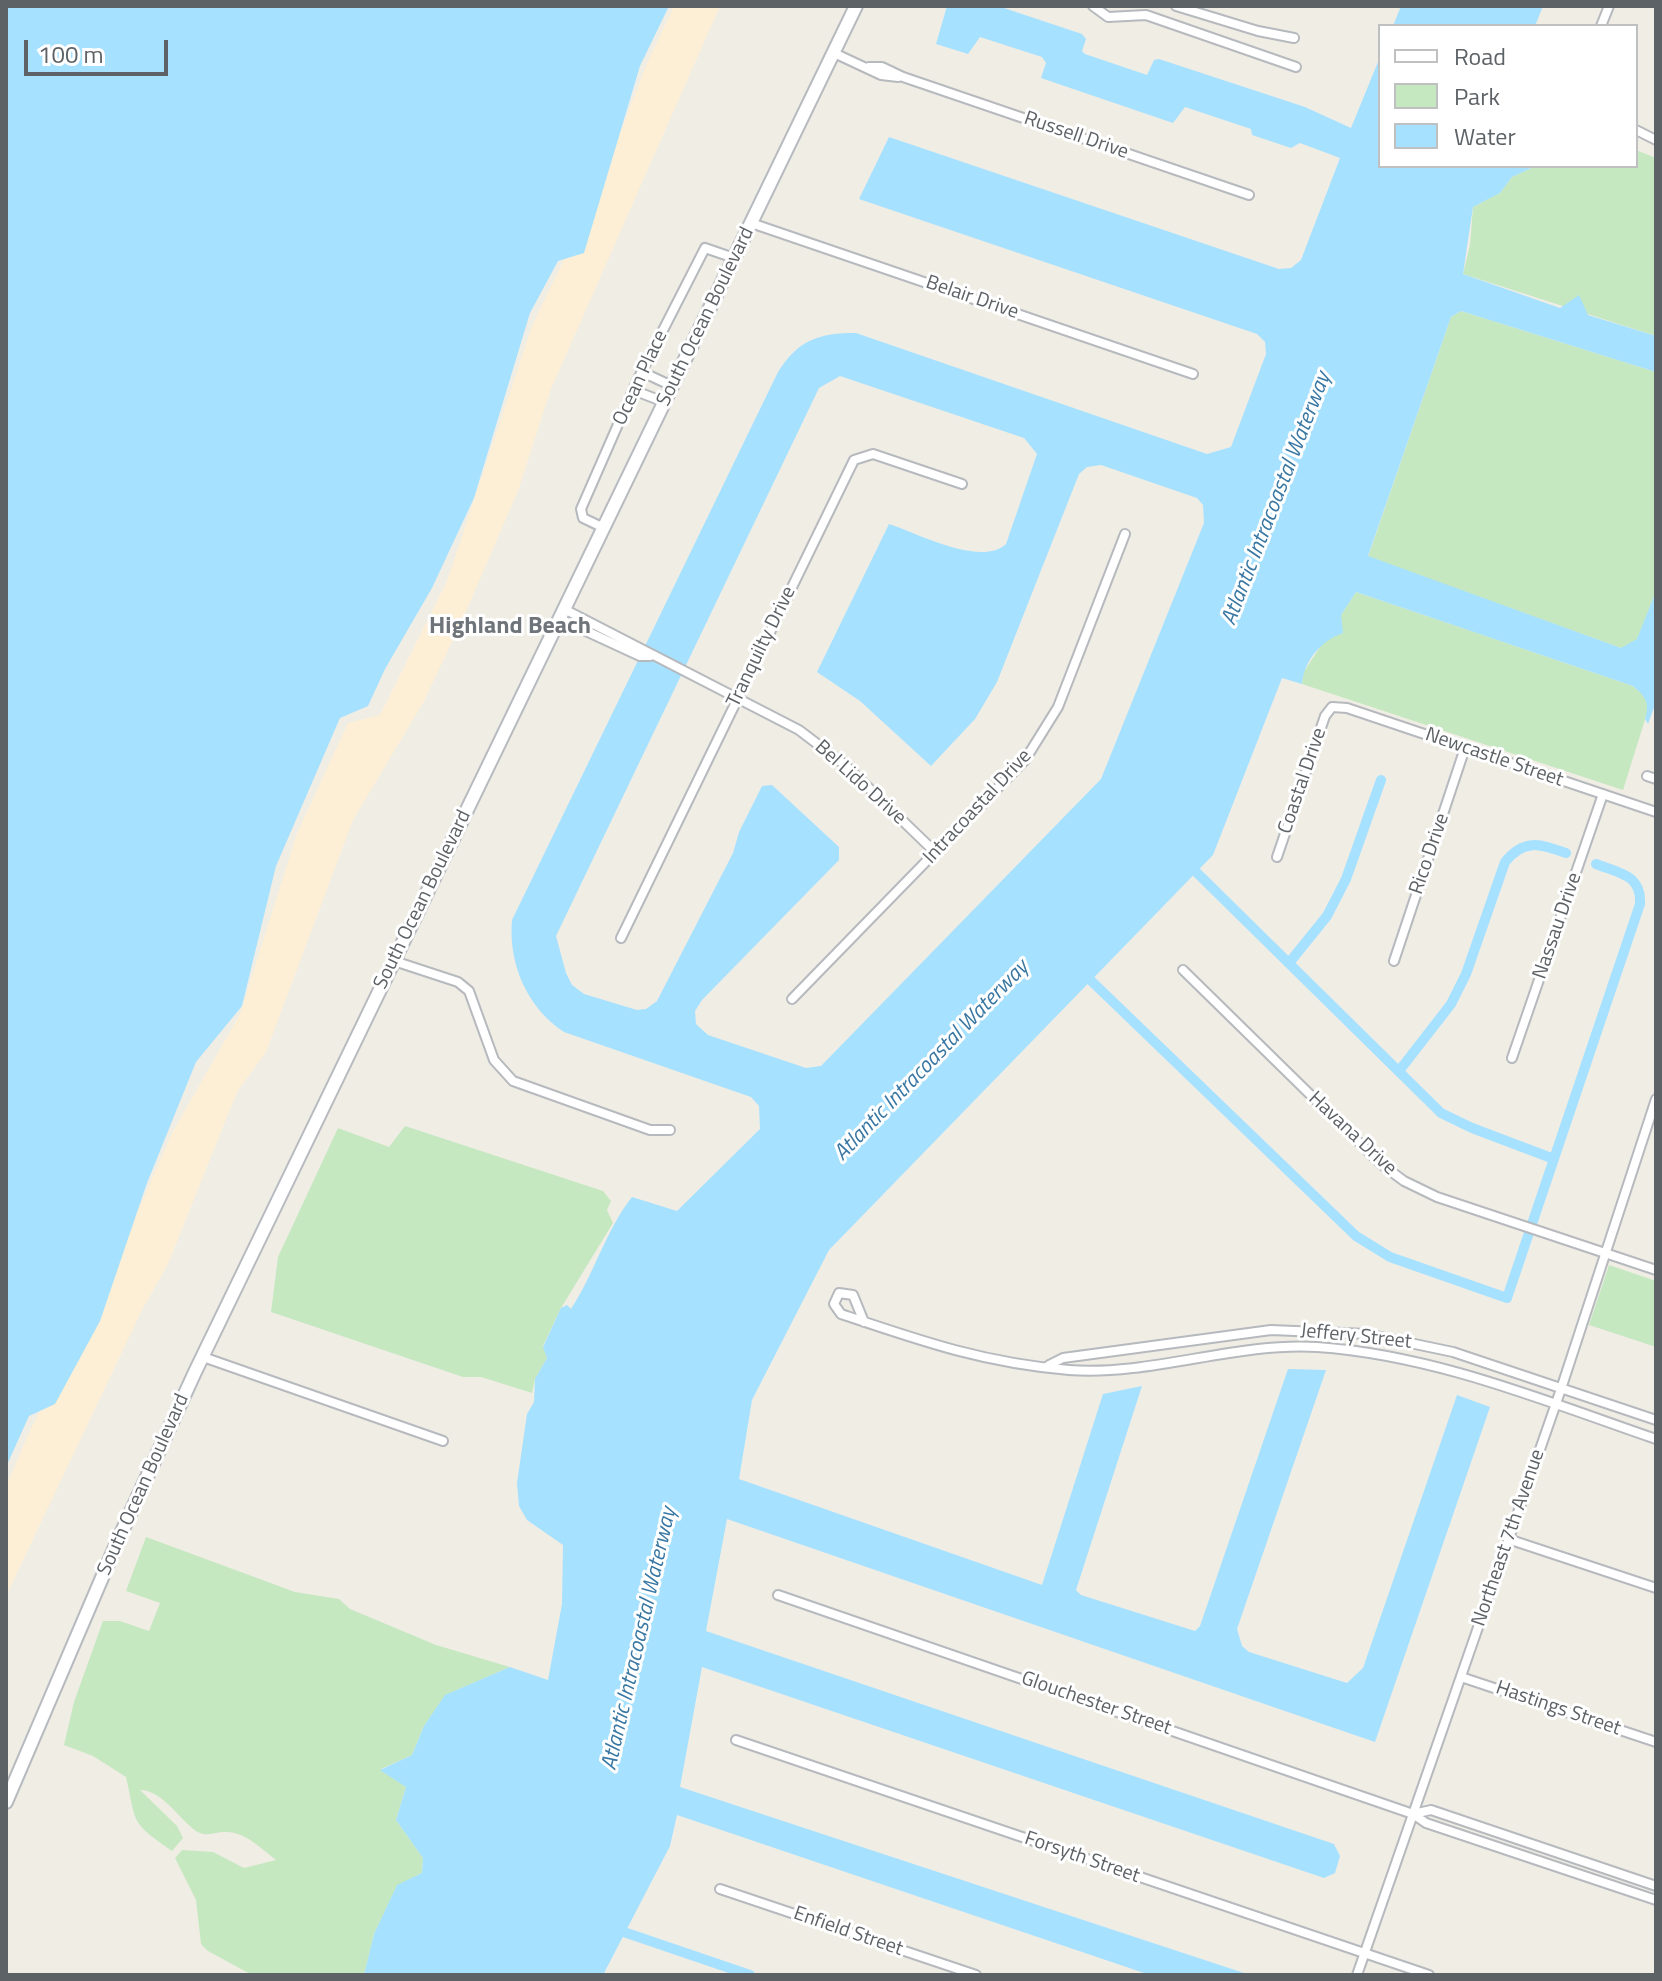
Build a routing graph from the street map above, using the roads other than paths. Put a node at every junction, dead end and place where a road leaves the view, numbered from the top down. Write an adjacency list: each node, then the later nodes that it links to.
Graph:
1 (856, 6): 5 (main road, South Ocean Boulevard)
2 (1093, 6): 6 (street)
3 (1176, 6): 4 (street)
4 (1294, 38)
5 (834, 53): 9 (street, Russell Drive); 10 (main road, South Ocean Boulevard)
6 (1296, 67)
7 (1638, 131): 8 (street)
8 (1656, 140)
9 (1249, 195)
10 (751, 223): 11 (main road, South Ocean Boulevard); 13 (street, Belair Drive)
11 (734, 258): 12 (street, Ocean Place); 14 (main road, South Ocean Boulevard)
12 (642, 372): 14 (street); 15 (street, Ocean Place)
13 (1193, 374)
14 (672, 386): 16 (main road, South Ocean Boulevard)
15 (633, 390): 16 (street); 18 (street, Ocean Place)
16 (664, 402): 18 (main road, South Ocean Boulevard)
17 (962, 484): 22 (street, Tranquilty Drive)
18 (604, 528): 20 (main road, South Ocean Boulevard)
19 (1125, 534): 27 (street, Intracoastal Drive)
20 (562, 614): 21 (street, Bel Lido Drive); 21 (street, Bel Lido Drive); 30 (main road, South Ocean Boulevard)
21 (645, 656): 22 (street, Bel Lido Drive)
22 (738, 697): 27 (street, Bel Lido Drive); 29 (street, Tranquilty Drive)
23 (1332, 707): 24 (street, Newcastle Street); 28 (street, Coastal Drive)
24 (1465, 748): 25 (street, Newcastle Street); 31 (street, Rico Drive)
25 (1603, 794): 26 (street, Newcastle Street); 34 (street, Nassau Drive)
26 (1656, 812)
27 (936, 853): 33 (street, Intracoastal Drive)
28 (1277, 857)
29 (621, 938)
30 (394, 961): 36 (street); 41 (main road, South Ocean Boulevard)
31 (1394, 961)
32 (1183, 970): 37 (street, Havana Drive)
33 (792, 999)
34 (1512, 1058)
35 (1656, 1099): 37 (street, Northeast 7th Avenue)
36 (670, 1130)
37 (1605, 1253): 38 (street, Havana Drive); 44 (street, Northeast 7th Avenue)
38 (1656, 1270)
39 (864, 1322): 43 (street, Jeffery Street)
40 (1405, 1340): 42 (street); 43 (street, Jeffery Street); 44 (street, Jeffery Street)
41 (203, 1357): 48 (street); 55 (main road, South Ocean Boulevard)
42 (1402, 1357): 43 (street, Jeffery Street); 45 (street, Jeffery Street)
43 (1048, 1365)
44 (1561, 1389): 45 (street, Northeast 7th Avenue); 46 (street, Jeffery Street)
45 (1555, 1405): 47 (street, Jeffery Street); 49 (street, Northeast 7th Avenue)
46 (1656, 1420)
47 (1656, 1439)
48 (443, 1441)
49 (1508, 1539): 50 (street); 52 (street, Northeast 7th Avenue)
50 (1656, 1588)
51 (778, 1595): 56 (street, Glouchester Street)
52 (1461, 1677): 54 (street, Hastings Street); 56 (street, Northeast 7th Avenue)
53 (736, 1740): 62 (street, Forsyth Street)
54 (1656, 1742)
55 (6, 1802)
56 (1413, 1814): 57 (street, Glouchester Street); 58 (street, Glouchester Street); 62 (street, Northeast 7th Avenue)
57 (1589, 1864): 58 (street); 59 (street, Glouchester Street)
58 (1585, 1876): 61 (street, Glouchester Street)
59 (1656, 1886)
60 (720, 1889): 63 (street, Enfield Street)
61 (1656, 1900)
62 (1365, 1953): 64 (street, Northeast 7th Avenue); 65 (street, Forsyth Street)
63 (976, 1975)
64 (1357, 1975)
65 (1429, 1975)

